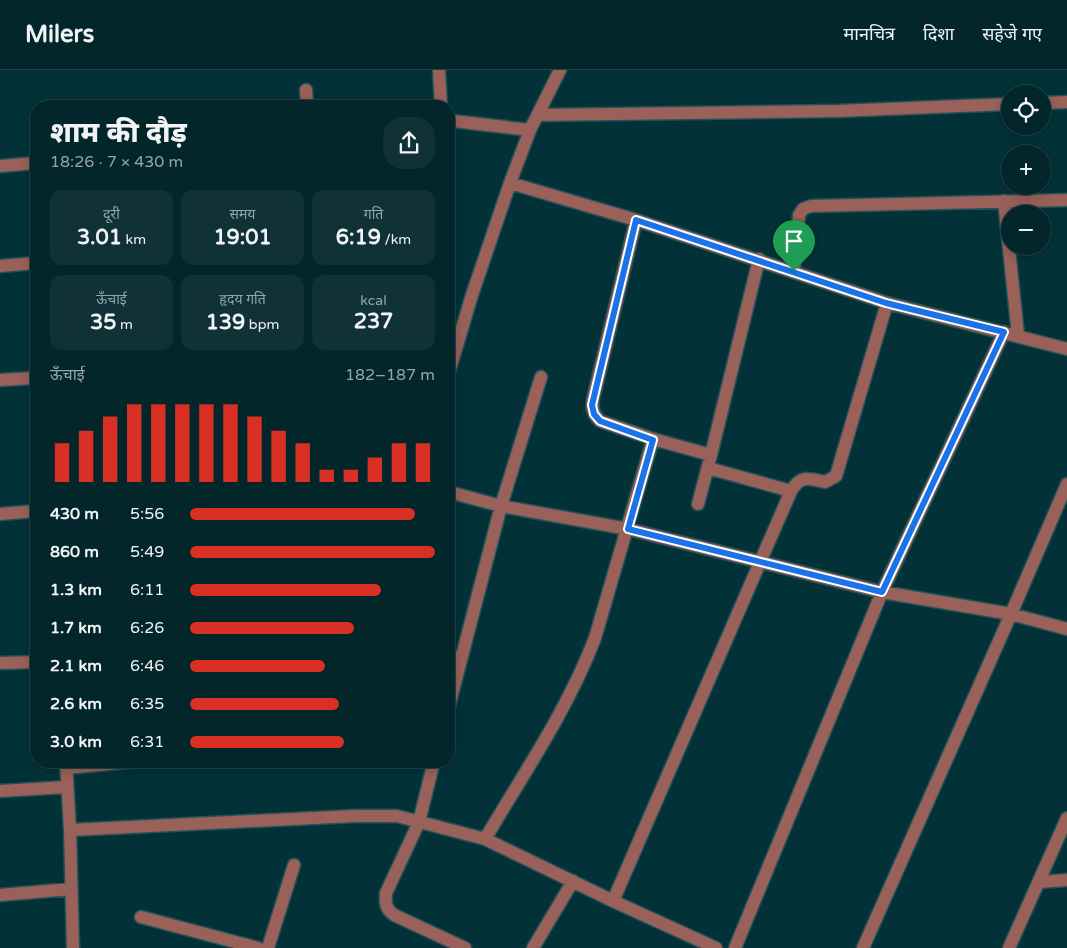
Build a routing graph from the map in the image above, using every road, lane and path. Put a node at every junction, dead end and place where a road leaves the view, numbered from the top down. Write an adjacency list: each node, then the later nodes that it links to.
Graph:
1 (439, 70): 5 (street)
2 (560, 70): 9 (street)
3 (306, 90): 4 (street)
4 (307, 100)
5 (442, 100)
6 (1067, 102): 7 (street)
7 (1051, 103)
8 (1001, 104): 9 (street)
9 (538, 115): 11 (street)
10 (455, 121): 11 (street)
11 (530, 130): 14 (street)
12 (30, 164): 13 (street)
13 (0, 166)
14 (510, 183): 17 (street); 26 (street)
15 (1067, 200): 16 (street)
16 (1004, 201): 21 (street); 24 (street)
17 (636, 220): 18 (street); 30 (street)
18 (759, 259): 21 (street); 31 (street)
19 (30, 264): 20 (street)
20 (0, 266)
21 (794, 271): 22 (street)
22 (886, 303): 23 (street); 34 (street)
23 (1004, 332): 24 (street); 42 (street)
24 (1018, 336): 25 (street)
25 (1067, 349)
26 (455, 352)
27 (30, 378): 29 (street)
28 (541, 378): 37 (street)
29 (0, 380)
30 (653, 440): 31 (street); 40 (street)
31 (711, 456): 32 (street)
32 (708, 468): 34 (street); 36 (street)
33 (1067, 484): 43 (street)
34 (791, 491): 41 (street)
35 (455, 494): 37 (street)
36 (698, 504)
37 (501, 506): 40 (street); 45 (street)
38 (30, 512): 39 (street)
39 (0, 514)
40 (628, 529): 41 (street); 55 (street)
41 (762, 562): 42 (street); 62 (street)
42 (882, 592): 43 (street); 70 (street)
43 (1011, 614): 44 (street); 71 (street)
44 (1067, 629)
45 (455, 658)
46 (30, 662): 47 (street)
47 (0, 663)
48 (66, 768): 50 (street)
49 (432, 768): 53 (street)
50 (67, 787): 51 (street); 54 (street)
51 (0, 791)
52 (1067, 818): 59 (street)
53 (419, 822): 54 (street); 55 (street); 67 (street)
54 (70, 830): 60 (street)
55 (485, 839): 58 (street)
56 (294, 865): 66 (street)
57 (1067, 880): 59 (street)
58 (573, 881): 62 (street); 68 (street)
59 (1039, 882): 72 (street)
60 (71, 889): 61 (street); 64 (street)
61 (0, 894)
62 (613, 901): 69 (street)
63 (141, 917): 65 (street)
64 (73, 948)
65 (258, 948)
66 (268, 948)
67 (465, 948)
68 (533, 948)
69 (716, 948)
70 (734, 948)
71 (863, 948)
72 (1009, 948)

